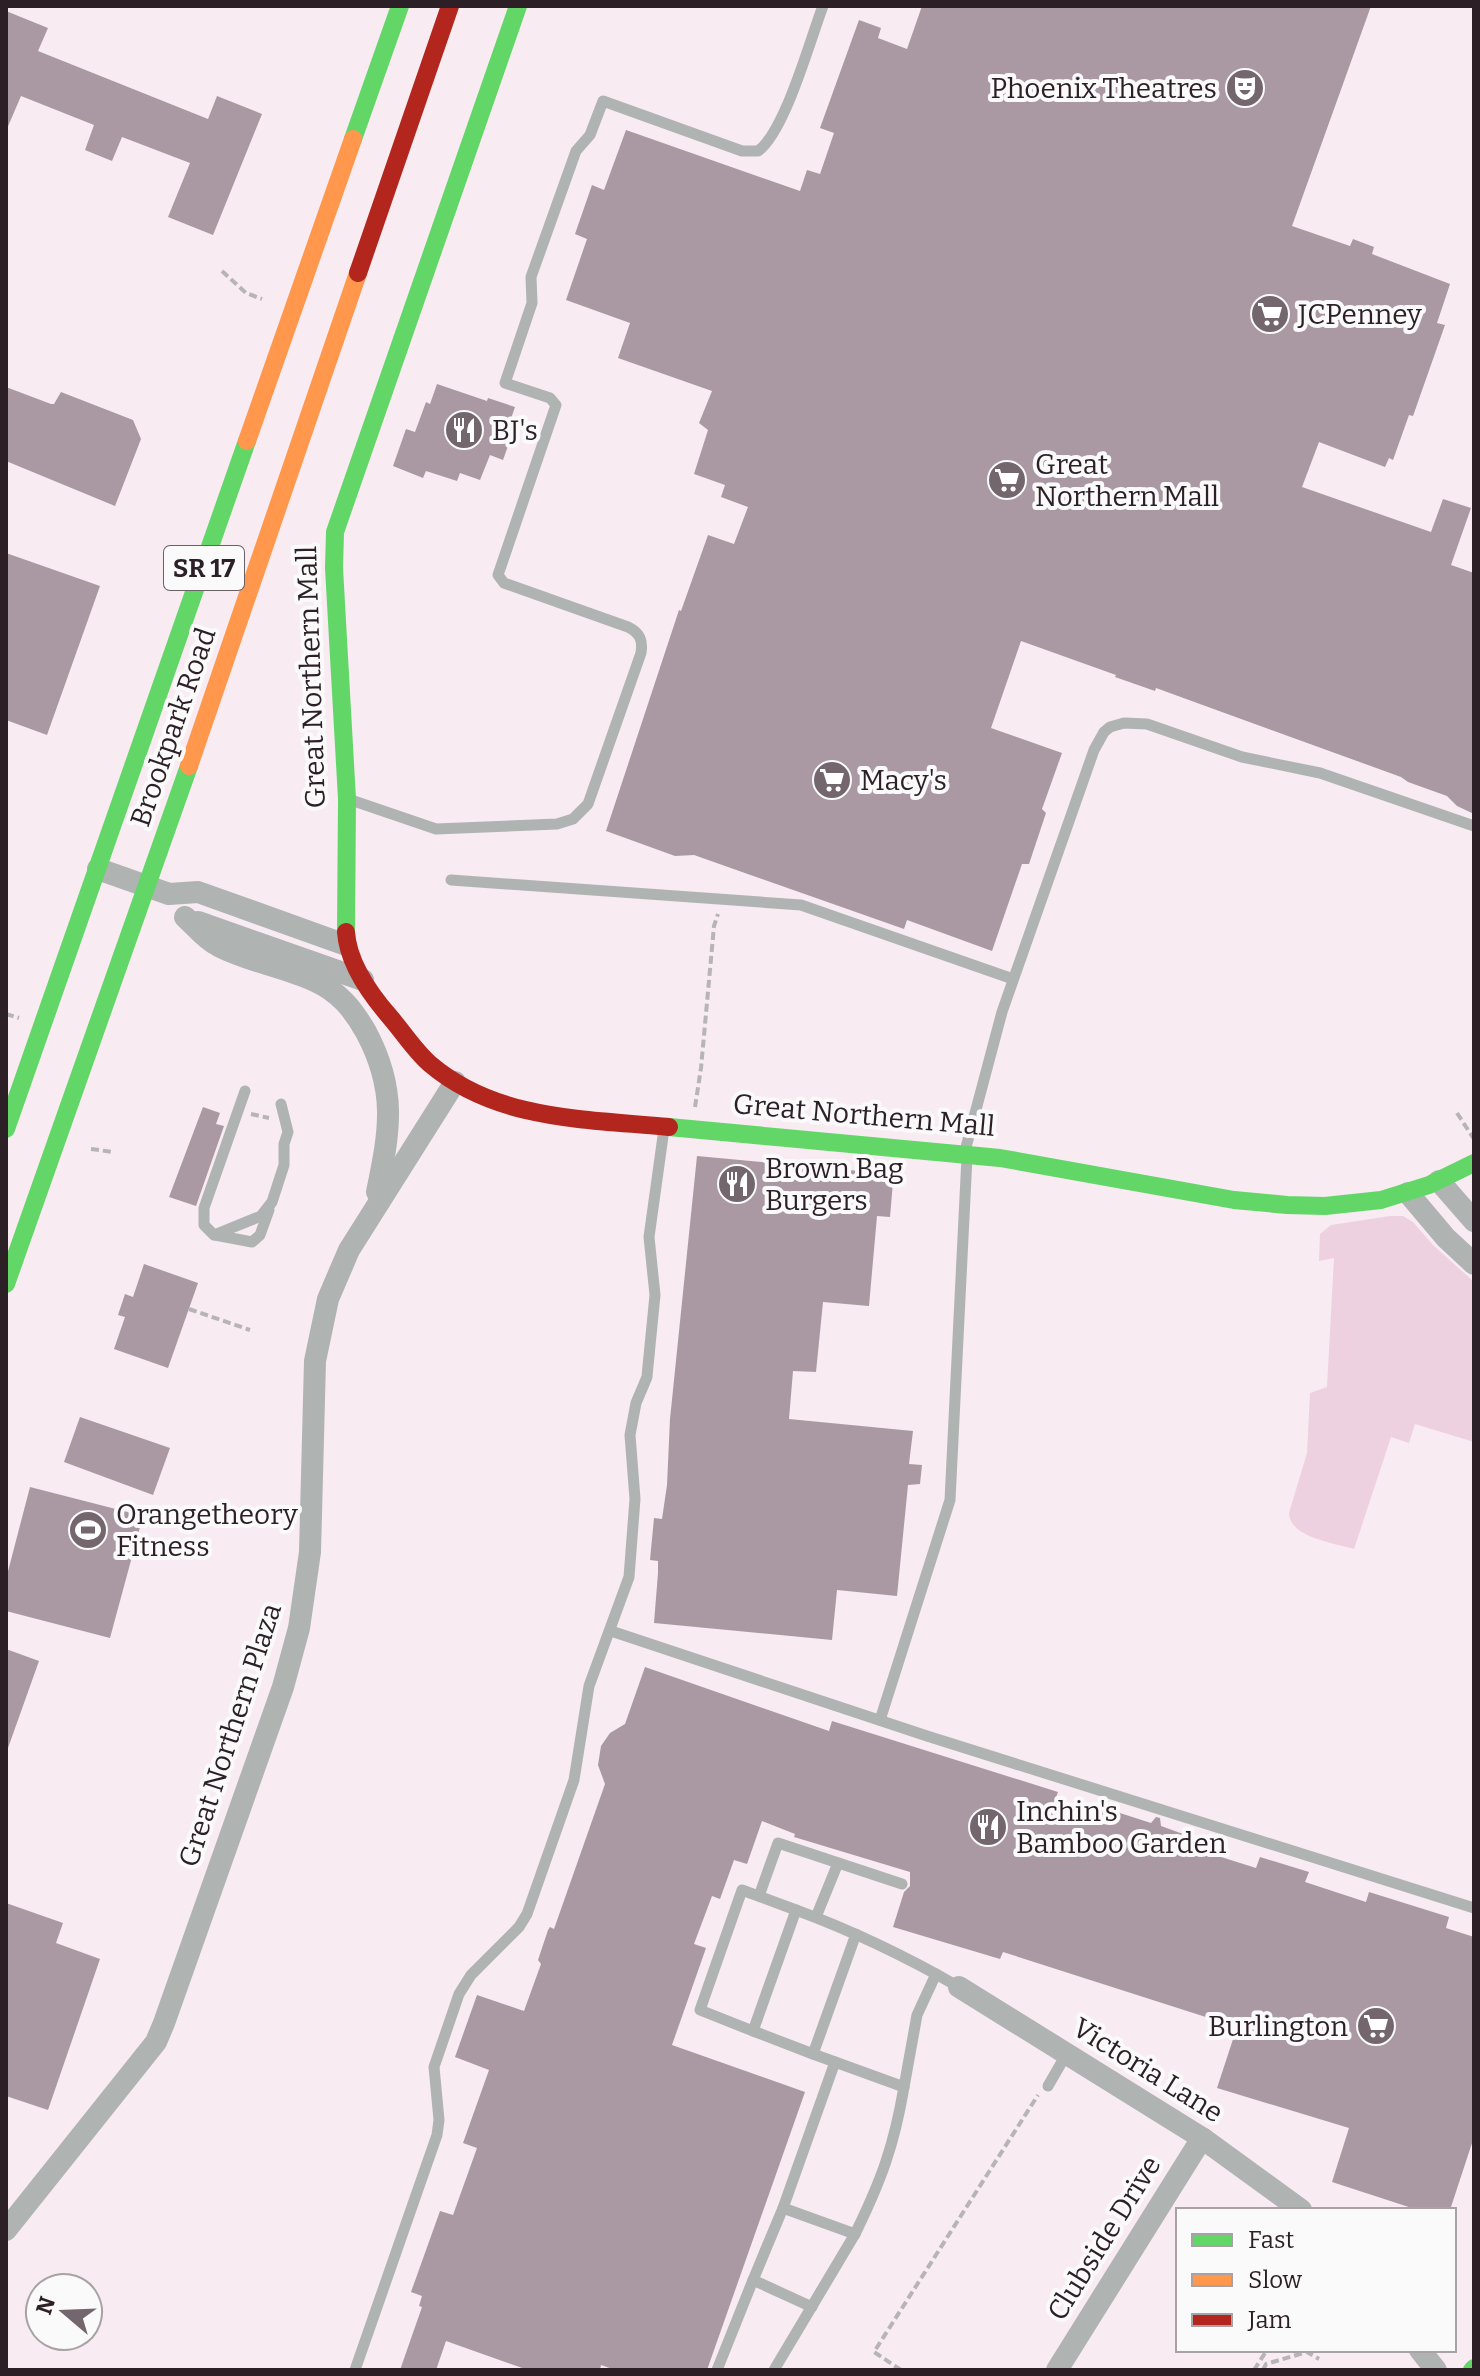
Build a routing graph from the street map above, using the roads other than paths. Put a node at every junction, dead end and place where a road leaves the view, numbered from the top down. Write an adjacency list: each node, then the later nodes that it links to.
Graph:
1 (400, 6): 7 (main road, Brookpark Road / SR 17)
2 (450, 6): 9 (main road, Brookpark Road / SR 17)
3 (518, 6): 5 (main road, Great Northern Mall)
4 (823, 6): 5 (lane)
5 (347, 799): 11 (main road, Great Northern Mall)
6 (1474, 826): 12 (lane)
7 (98, 869): 9 (street); 18 (main road, Brookpark Road / SR 17)
8 (451, 880): 12 (lane)
9 (158, 891): 10 (street); 11 (street); 28 (main road, Brookpark Road / SR 17)
10 (185, 917): 13 (street); 24 (street, Great Northern Plaza)
11 (346, 945): 13 (main road, Great Northern Mall)
12 (1013, 979): 19 (lane)
13 (363, 980): 14 (main road, Great Northern Mall)
14 (455, 1082): 17 (main road, Great Northern Mall); 24 (street, Great Northern Plaza)
15 (245, 1091): 26 (lane)
16 (281, 1104): 23 (lane)
17 (665, 1127): 19 (main road, Great Northern Mall); 29 (lane)
18 (6, 1129)
19 (966, 1155): 22 (main road, Great Northern Mall); 30 (lane)
20 (1474, 1163): 21 (main road, Great Northern Mall)
21 (1439, 1181): 22 (main road, Great Northern Mall); 25 (street)
22 (1408, 1193): 27 (street)
23 (272, 1202): 26 (lane); 26 (lane)
24 (374, 1209): 49 (street, Great Northern Plaza)
25 (1474, 1221)
26 (214, 1235)
27 (1474, 1264)
28 (6, 1284)
29 (611, 1631): 30 (lane); 54 (lane)
30 (880, 1720): 34 (lane)
31 (838, 1863): 32 (lane); 33 (lane); 36 (lane)
32 (902, 1884)
33 (759, 1896): 35 (lane); 40 (lane)
34 (1474, 1908)
35 (796, 1910): 36 (lane); 40 (lane)
36 (816, 1917): 37 (lane)
37 (856, 1934): 38 (lane); 42 (lane)
38 (936, 1974): 39 (lane); 45 (lane)
39 (959, 1987): 41 (street, Victoria Lane)
40 (753, 2031): 42 (lane)
41 (1067, 2053): 44 (lane); 46 (street, Victoria Lane)
42 (813, 2054): 43 (lane)
43 (835, 2062): 45 (lane); 47 (lane)
44 (1048, 2086)
45 (904, 2087): 50 (lane)
46 (1202, 2138): 48 (street, Victoria Lane); 57 (street, Clubside Drive)
47 (783, 2208): 50 (lane); 51 (lane)
48 (1298, 2208)
49 (6, 2230)
50 (855, 2234): 52 (lane)
51 (753, 2280): 52 (lane); 55 (lane)
52 (812, 2307): 56 (lane)
53 (1422, 2352): 58 (street)
54 (355, 2370)
55 (717, 2370)
56 (774, 2370)
57 (1057, 2370)
58 (1436, 2370)

